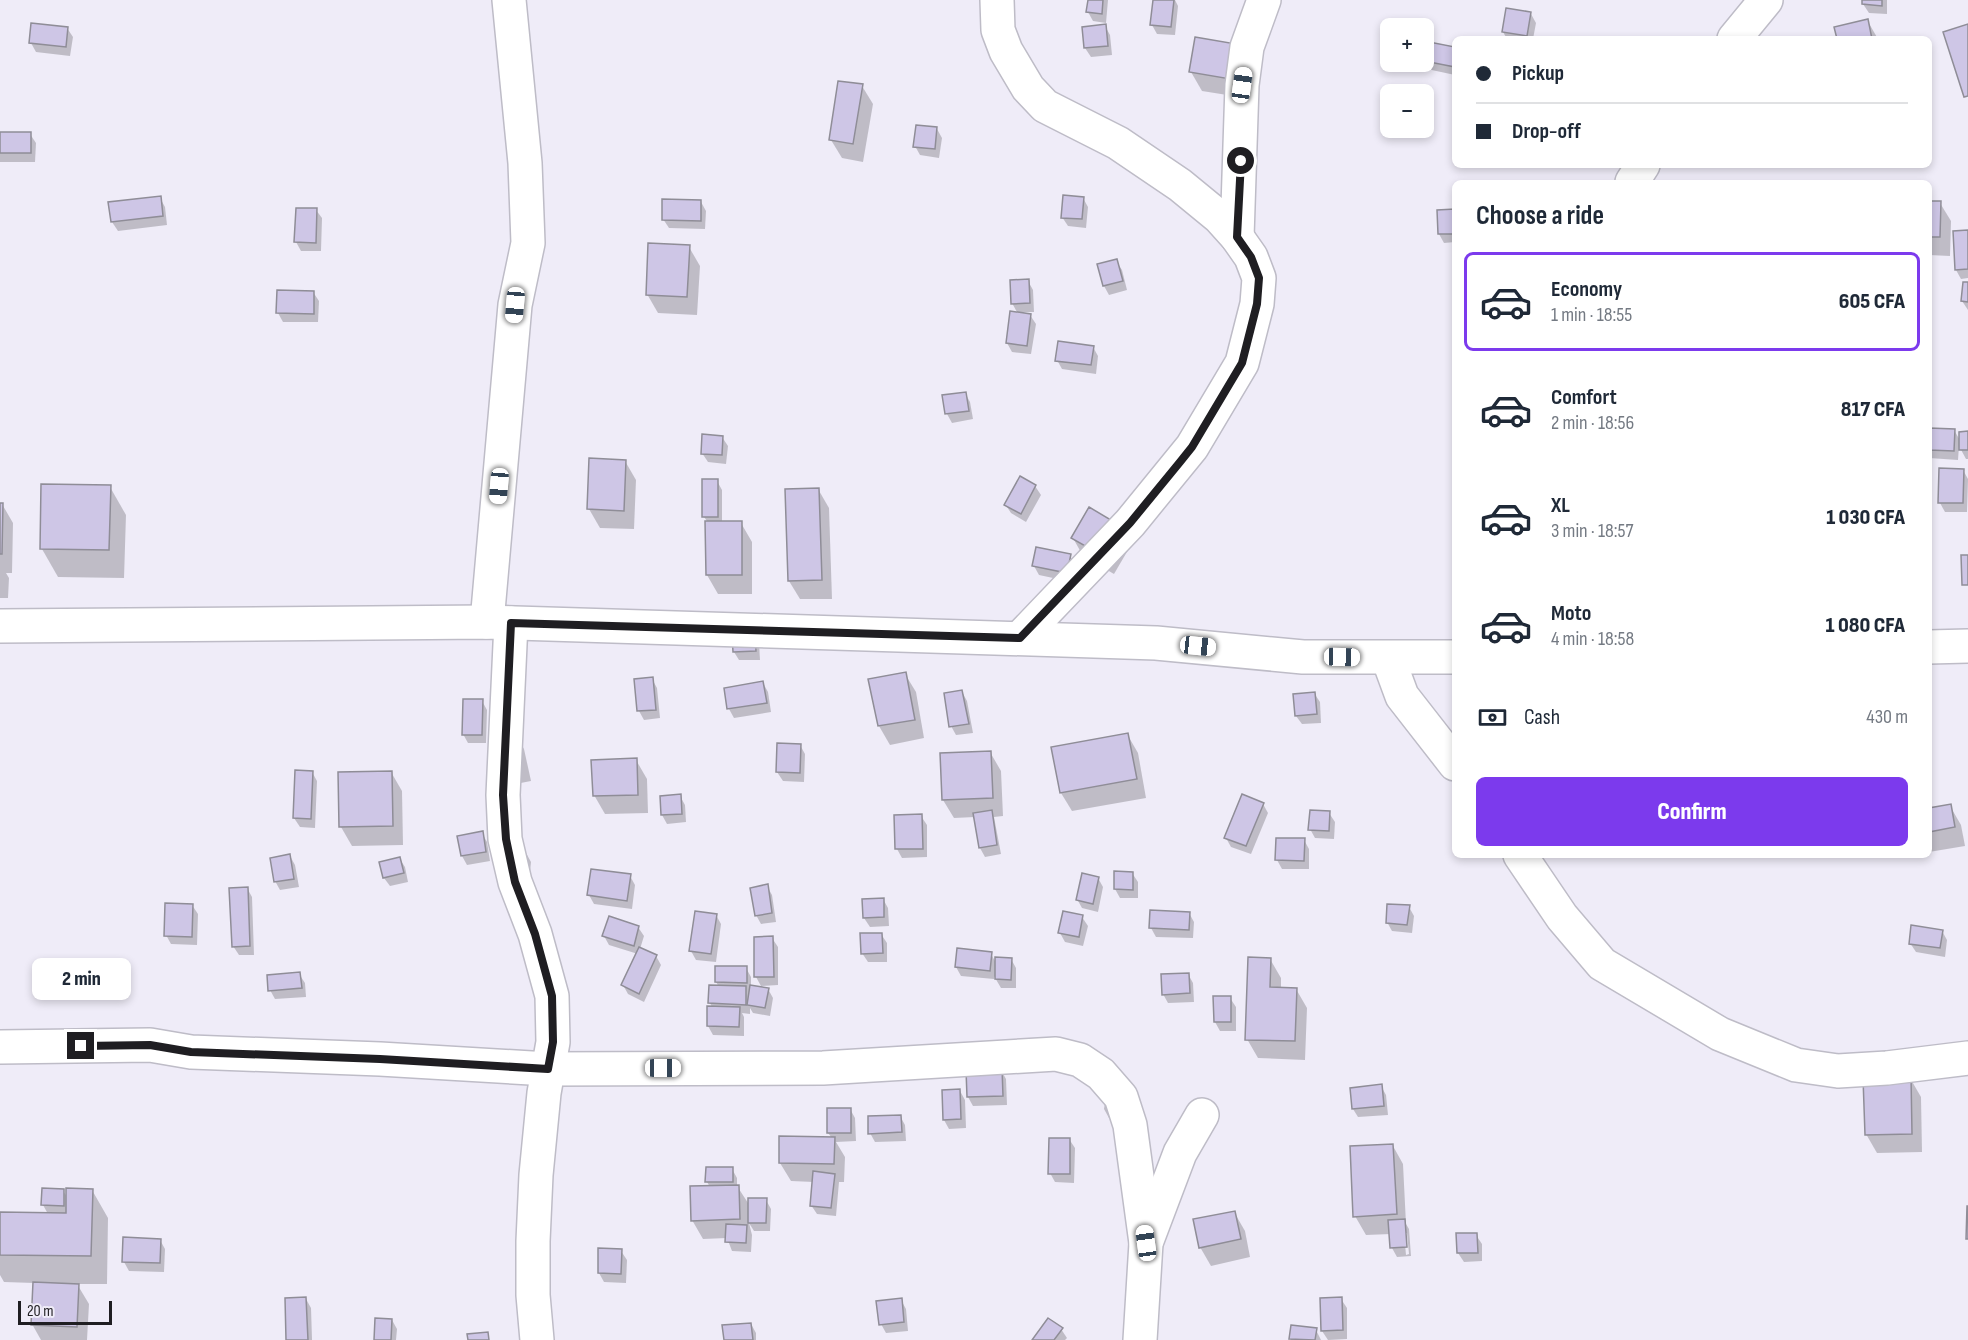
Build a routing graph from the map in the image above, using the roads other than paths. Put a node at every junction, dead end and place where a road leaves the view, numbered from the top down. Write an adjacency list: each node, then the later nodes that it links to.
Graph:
1 (509, 0): 7 (street)
2 (998, 0): 6 (street)
3 (1264, 0): 6 (street)
4 (1766, 0): 5 (street)
5 (1736, 36)
6 (1237, 237): 9 (street)
7 (499, 622): 8 (street); 9 (street); 18 (street)
8 (0, 626)
9 (1020, 638): 13 (street)
10 (1968, 646): 11 (street)
11 (1932, 647)
12 (1452, 657): 13 (street)
13 (1385, 658): 14 (street)
14 (1452, 760)
15 (1522, 858): 17 (street)
16 (0, 1047): 18 (street)
17 (1968, 1058)
18 (548, 1069): 20 (street); 21 (street)
19 (1202, 1115): 20 (street)
20 (1146, 1243): 22 (street)
21 (537, 1340)
22 (1140, 1340)

